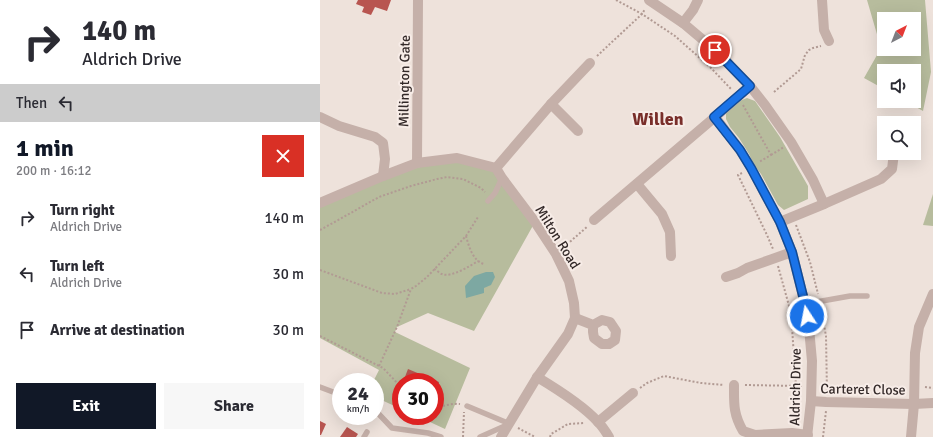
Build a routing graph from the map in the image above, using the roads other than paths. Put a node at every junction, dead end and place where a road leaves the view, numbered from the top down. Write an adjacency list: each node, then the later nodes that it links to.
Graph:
1 (418, 0): 14 (street, Millington Gate)
2 (650, 0): 5 (street)
3 (698, 0): 5 (street)
4 (822, 0): 6 (street)
5 (683, 23): 8 (street)
6 (829, 40)
7 (590, 63): 9 (street)
8 (750, 86): 11 (street); 21 (street)
9 (551, 104): 12 (street); 15 (street)
10 (320, 116): 16 (street)
11 (714, 117): 18 (street); 23 (street, Aldrich Drive)
12 (578, 131)
13 (893, 160): 21 (street)
14 (417, 163): 15 (street); 16 (street)
15 (496, 168): 17 (street, Milton Road)
16 (383, 176): 20 (street)
17 (502, 178): 19 (lane); 30 (street, Milton Road)
18 (636, 184): 22 (street); 25 (street)
19 (488, 201)
20 (320, 203)
21 (824, 204): 23 (street)
22 (594, 220)
23 (780, 222): 24 (street, Aldrich Drive)
24 (792, 252): 26 (street); 29 (street, Aldrich Drive)
25 (671, 256)
26 (726, 277)
27 (933, 294): 39 (street, Carteret Close)
28 (867, 296): 29 (lane)
29 (805, 304): 37 (street, Aldrich Drive)
30 (575, 318): 31 (street); 32 (street)
31 (593, 325)
32 (537, 377): 42 (street); 43 (street)
33 (734, 385): 44 (street)
34 (320, 387): 35 (lane)
35 (332, 392)
36 (633, 393): 42 (street)
37 (811, 401): 39 (street, Carteret Close); 44 (street, Aldrich Drive)
38 (933, 403): 39 (street, Carteret Close)
39 (914, 404): 49 (street, Carteret Close)
40 (467, 406): 43 (lane)
41 (384, 420): 45 (lane)
42 (598, 422): 48 (street)
43 (510, 424): 46 (lane); 47 (street)
44 (807, 436)
45 (441, 437)
46 (480, 437)
47 (501, 437)
48 (609, 437)
49 (911, 437)

